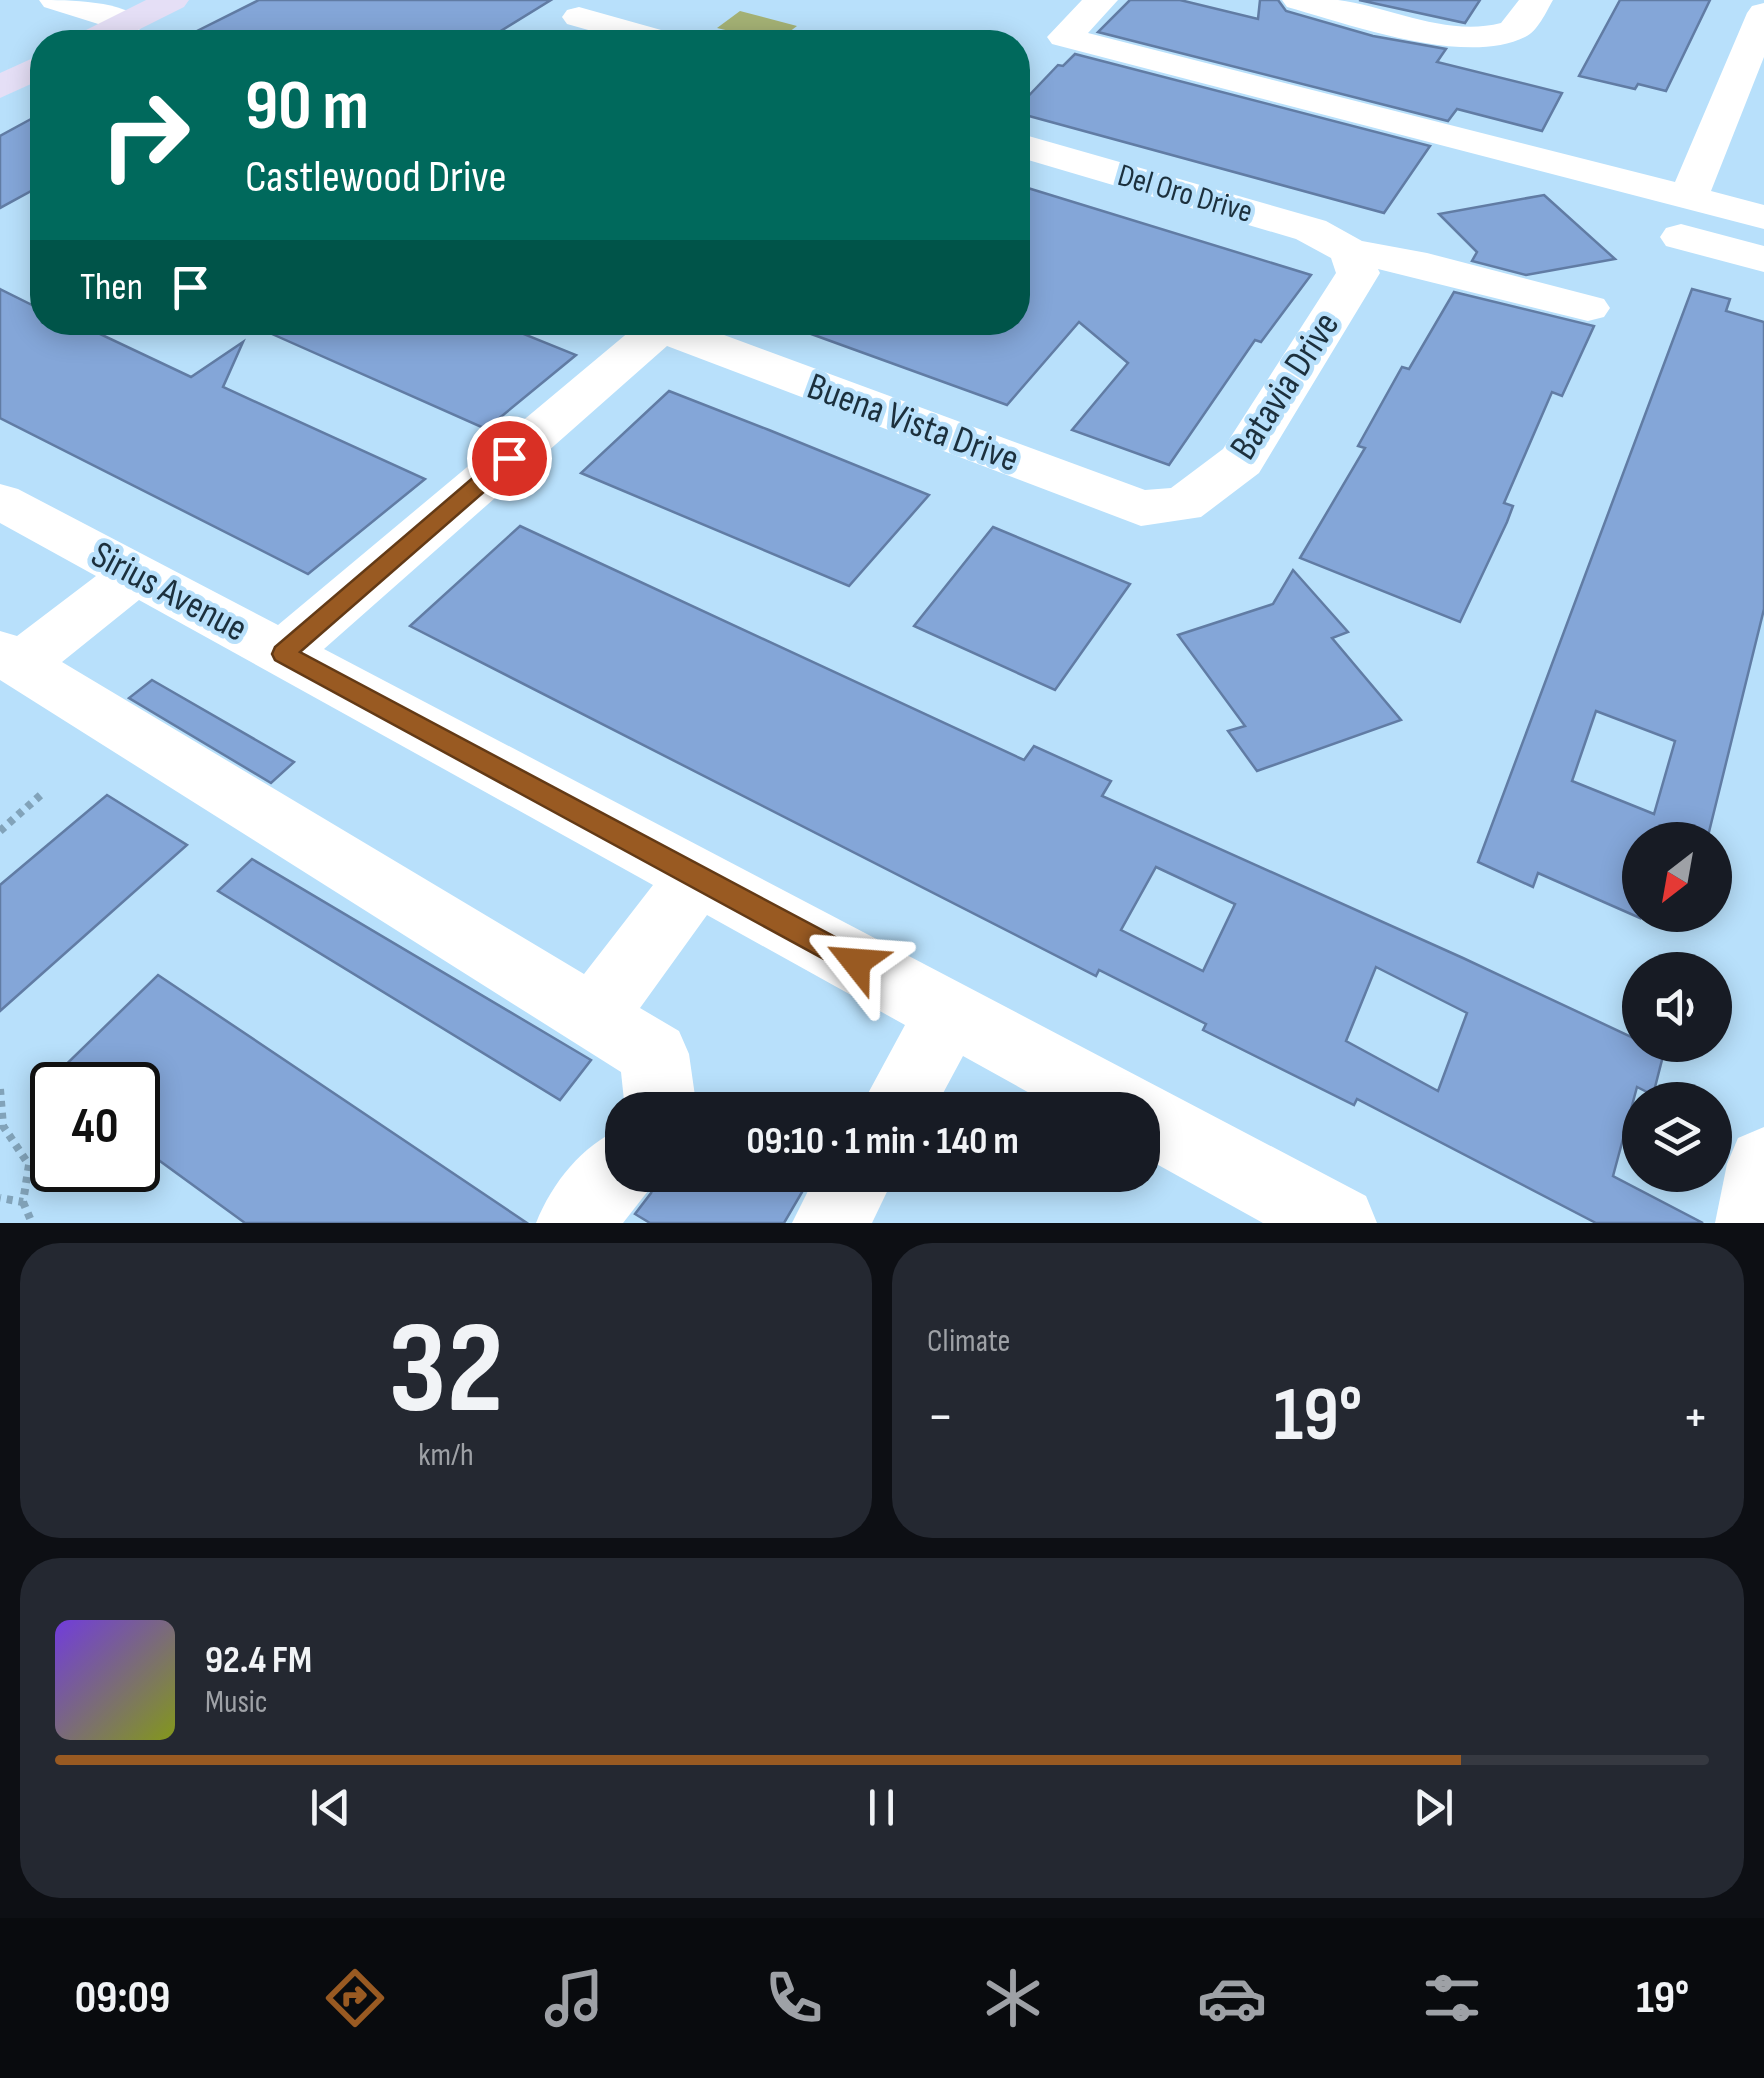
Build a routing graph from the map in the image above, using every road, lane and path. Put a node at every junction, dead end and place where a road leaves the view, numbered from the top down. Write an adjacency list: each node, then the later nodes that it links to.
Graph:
1 (56, 0): 8 (street)
2 (172, 0): 8 (main road)
3 (1101, 0): 14 (street)
4 (1536, 0): 5 (street)
5 (1319, 2)
6 (1764, 12): 14 (street)
7 (578, 17): 10 (street)
8 (127, 23): 9 (main road)
9 (113, 30)
10 (624, 30)
11 (30, 72): 12 (main road)
12 (0, 87)
13 (1030, 148): 16 (street, Del Oro Drive)
14 (1685, 217): 15 (street); 17 (street)
15 (1764, 217)
16 (1349, 251): 18 (street, Del Oro Drive); 22 (street, Batavia Drive)
17 (1764, 259)
18 (1588, 308)
19 (642, 335): 24 (street)
20 (680, 335): 22 (street, Buena Vista Drive)
21 (0, 501): 23 (street, Sirius Avenue)
22 (1184, 506)
23 (136, 574): 24 (street, Sirius Avenue); 25 (street)
24 (283, 654): 28 (street, Sirius Avenue)
25 (10, 658): 30 (street)
26 (44, 792): 27 (path)
27 (0, 831)
28 (697, 877): 29 (street, Sirius Avenue); 30 (street)
29 (950, 1013): 33 (street); 34 (street, Sirius Avenue)
30 (594, 1016): 32 (street)
31 (0, 1088): 40 (path)
32 (659, 1092)
33 (905, 1092)
34 (1097, 1092)
35 (1160, 1127): 44 (street)
36 (1764, 1164): 45 (street)
37 (605, 1186): 42 (street)
38 (848, 1192): 43 (street)
39 (0, 1198): 40 (path)
40 (23, 1202): 41 (path)
41 (32, 1223)
42 (574, 1223)
43 (830, 1223)
44 (1339, 1223)
45 (1753, 1223)

